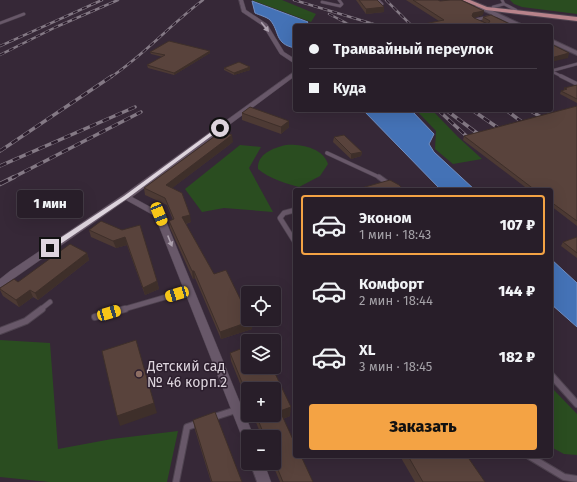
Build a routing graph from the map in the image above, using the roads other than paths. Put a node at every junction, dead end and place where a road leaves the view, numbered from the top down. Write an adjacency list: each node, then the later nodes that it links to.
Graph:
1 (241, 0): 23 (street, one-way to 23)
2 (339, 0): 7 (lane)
3 (378, 0): 8 (lane)
4 (465, 0): 10 (main road)
5 (472, 0): 10 (main road)
6 (502, 0): 9 (lane)
7 (322, 2)
8 (382, 4)
9 (504, 4): 11 (lane); 12 (lane)
10 (480, 5): 11 (main road); 13 (main road); 15 (street)
11 (493, 7): 12 (main road)
12 (516, 10): 16 (main road)
13 (524, 13): 16 (main road); 17 (street)
14 (24, 14): 18 (lane)
15 (498, 15): 17 (street); 19 (lane)
16 (577, 18)
17 (509, 20): 20 (street)
18 (0, 23)
19 (482, 24)
20 (517, 24)
21 (553, 42): 22 (street)
22 (577, 53)
23 (293, 61)
24 (576, 65): 25 (lane)
25 (553, 71)
26 (553, 72): 28 (lane)
27 (293, 73): 33 (street)
28 (577, 84)
29 (327, 153): 30 (lane)
30 (391, 184): 31 (lane); 32 (lane)
31 (382, 186)
32 (395, 188)
33 (126, 197): 36 (street); 37 (street, one-way to 37)
34 (293, 211): 35 (lane)
35 (293, 239)
36 (0, 284)
37 (190, 290): 39 (lane); 43 (street)
38 (50, 302): 40 (lane)
39 (95, 317)
40 (0, 331)
41 (553, 377): 42 (lane)
42 (577, 404)
43 (238, 409): 44 (street); 48 (lane)
44 (246, 430)
45 (532, 458): 47 (lane)
46 (260, 470): 49 (street)
47 (577, 479)
48 (176, 482)
49 (264, 482)

